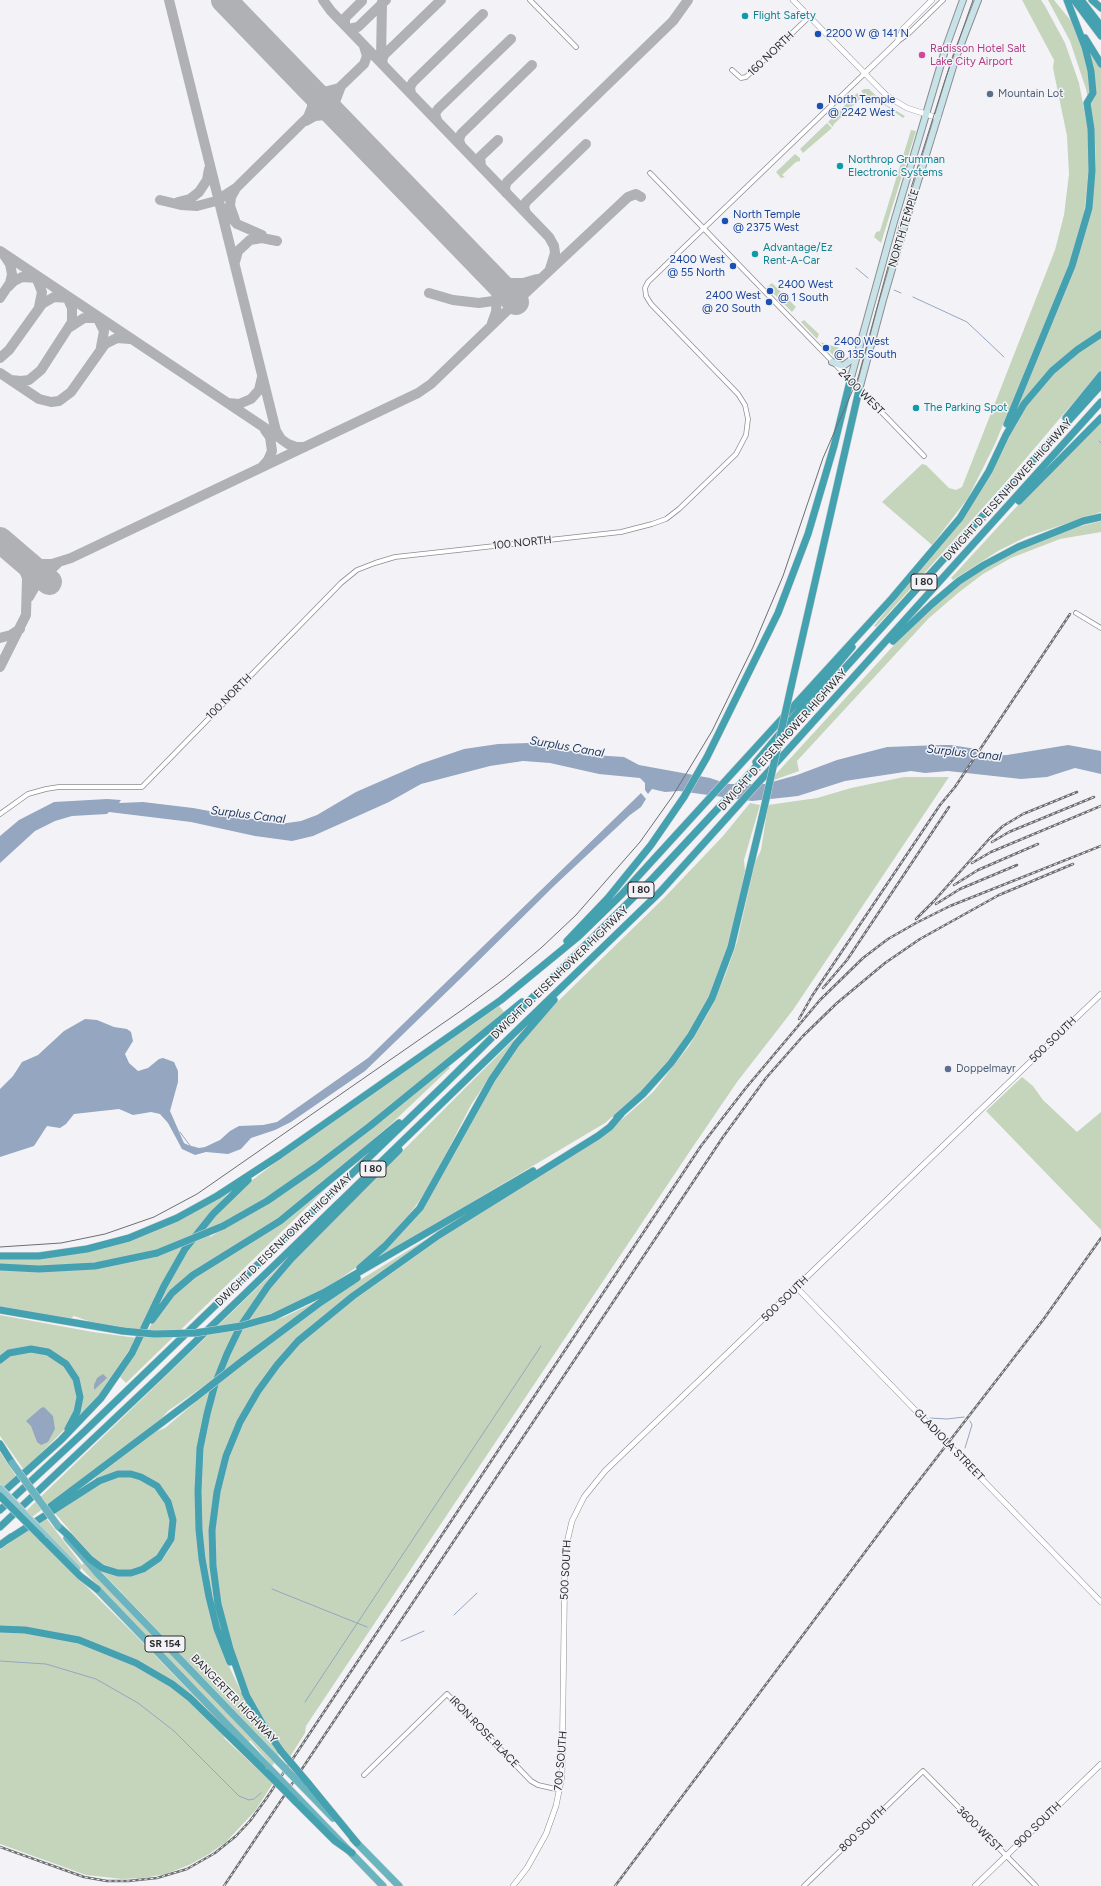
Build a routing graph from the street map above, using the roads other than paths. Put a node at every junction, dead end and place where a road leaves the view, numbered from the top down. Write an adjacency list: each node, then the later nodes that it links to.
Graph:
1 (530, 0): 21 (street)
2 (793, 0): 15 (street)
3 (932, 0): 20 (street)
4 (943, 0): 20 (street)
5 (963, 0): 25 (main road, NORTH TEMPLE)
6 (978, 0): 26 (main road, NORTH TEMPLE)
7 (1067, 0): 17 (highway)
8 (1074, 0): 19 (highway)
9 (1081, 0): 14 (highway)
10 (1092, 0): 13 (highway)
11 (1098, 0): 12 (highway)
12 (1101, 2)
13 (1101, 8)
14 (1091, 14): 16 (highway); 18 (highway)
15 (810, 17): 23 (street, 160 NORTH); 24 (street)
16 (1101, 22)
17 (1076, 24): 22 (highway); 40 (highway)
18 (1101, 26)
19 (1101, 36)
20 (897, 42): 24 (street)
21 (576, 48)
22 (1101, 64)
23 (732, 70)
24 (864, 74): 25 (street); 28 (street)
25 (926, 115): 26 (street); 30 (main road, NORTH TEMPLE)
26 (938, 118): 35 (main road, NORTH TEMPLE)
27 (650, 173): 28 (street, 2400 WEST)
28 (704, 230): 31 (street, 2400 WEST); 48 (street, 100 NORTH)
29 (1101, 334): 40 (highway)
30 (856, 356): 31 (main road); 33 (main road, NORTH TEMPLE)
31 (832, 362): 33 (street, 2400 WEST)
32 (1101, 375): 39 (highway)
33 (850, 381): 35 (street, 2400 WEST); 52 (highway)
34 (1101, 385): 39 (highway, DWIGHT D. EISENHOWER HIGHWAY / I 80)
35 (859, 390): 38 (street, 2400 WEST); 55 (highway, bridge)
36 (1101, 402): 42 (highway, DWIGHT D. EISENHOWER HIGHWAY / I 80)
37 (1101, 418): 42 (highway)
38 (924, 456)
39 (1027, 468): 47 (highway, DWIGHT D. EISENHOWER HIGHWAY / I 80)
40 (989, 471): 43 (highway)
41 (1101, 517): 46 (highway)
42 (975, 544): 46 (highway, DWIGHT D. EISENHOWER HIGHWAY / I 80)
43 (895, 595): 47 (highway); 52 (highway)
44 (1076, 613): 45 (street)
45 (1101, 628)
46 (849, 683): 49 (highway, DWIGHT D. EISENHOWER HIGHWAY / I 80)
47 (746, 778): 50 (highway, DWIGHT D. EISENHOWER HIGHWAY / I 80)
48 (0, 814)
49 (589, 961): 54 (highway, DWIGHT D. EISENHOWER HIGHWAY / I 80); 60 (highway)
50 (556, 974): 53 (highway, DWIGHT D. EISENHOWER HIGHWAY / I 80); 59 (highway, bridge)
51 (1101, 994): 61 (street, 500 SOUTH)
52 (501, 1000): 56 (highway)
53 (444, 1085): 63 (highway); 71 (highway, DWIGHT D. EISENHOWER HIGHWAY / I 80)
54 (439, 1105): 73 (highway, DWIGHT D. EISENHOWER HIGHWAY / I 80); 80 (highway)
55 (621, 1114): 57 (highway); 80 (highway)
56 (280, 1155): 58 (highway); 63 (highway)
57 (434, 1230): 60 (highway); 75 (highway, bridge)
58 (0, 1256)
59 (0, 1268)
60 (348, 1278): 62 (highway, bridge)
61 (797, 1288): 77 (street, GLADIOLA STREET); 79 (street, 500 SOUTH)
62 (0, 1310)
63 (143, 1333): 67 (highway)
64 (0, 1360): 67 (highway)
65 (0, 1444): 68 (highway)
66 (0, 1447): 68 (main road, BANGERTER HIGHWAY / SR 154)
67 (45, 1454): 70 (highway)
68 (12, 1463): 72 (highway, BANGERTER HIGHWAY / SR 154, bridge)
69 (0, 1488): 74 (main road, bridge)
70 (0, 1496): 74 (highway, bridge)
71 (0, 1510)
72 (58, 1526): 75 (highway); 85 (highway, BANGERTER HIGHWAY / SR 154, bridge)
73 (0, 1528)
74 (44, 1537): 82 (highway, BANGERTER HIGHWAY / SR 154)
75 (7, 1540): 76 (highway)
76 (0, 1545)
77 (1101, 1602)
78 (0, 1629): 82 (highway)
79 (564, 1649): 86 (street, 700 SOUTH)
80 (247, 1697): 85 (highway, bridge)
81 (1101, 1764): 87 (street, 900 SOUTH)
82 (268, 1770): 88 (highway, bridge)
83 (923, 1771): 87 (street, 3600 WEST); 91 (street, 800 SOUTH)
84 (364, 1775): 86 (street, IRON ROSE PLACE)
85 (306, 1786): 89 (highway)
86 (560, 1790): 90 (street, 700 SOUTH)
87 (1006, 1856): 92 (street, 900 SOUTH); 93 (street, 3600 WEST)
88 (383, 1886)
89 (399, 1886)
90 (513, 1886)
91 (804, 1886)
92 (975, 1886)
93 (1036, 1886)

